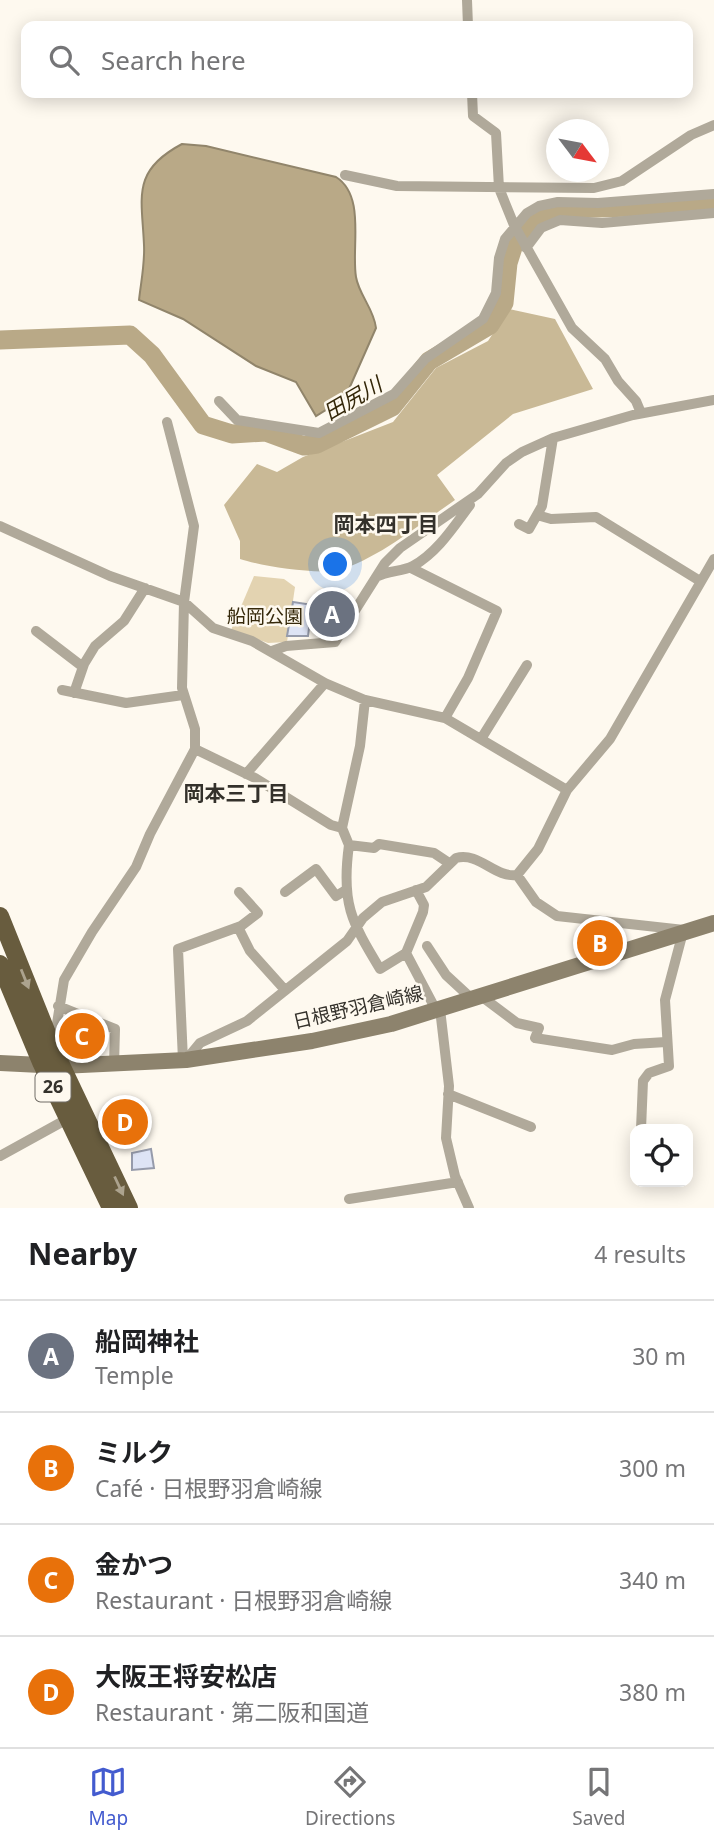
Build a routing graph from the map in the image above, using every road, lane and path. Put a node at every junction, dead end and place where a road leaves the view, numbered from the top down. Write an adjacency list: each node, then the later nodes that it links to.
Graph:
1 (467, 0): 2 (street)
2 (468, 21)
3 (472, 98): 6 (street)
4 (714, 125): 6 (street)
5 (345, 176): 6 (street)
6 (499, 188): 9 (street)
7 (714, 194): 9 (street)
8 (714, 213): 10 (street)
9 (514, 225): 10 (street); 12 (street)
10 (526, 248): 13 (street)
11 (714, 400): 13 (street)
12 (219, 401)
13 (641, 413): 15 (street)
14 (167, 422): 25 (street)
15 (553, 438): 16 (street); 17 (street)
16 (478, 494): 21 (street); 22 (street)
17 (537, 515): 18 (street); 23 (street)
18 (519, 524)
19 (0, 526): 24 (street)
20 (714, 559): 23 (street)
21 (411, 568): 22 (street); 35 (street)
22 (376, 577): 27 (street)
23 (700, 580): 39 (street)
24 (145, 588): 25 (street); 29 (street)
25 (184, 602): 27 (street); 33 (street)
26 (36, 631): 29 (street)
27 (272, 651): 30 (street)
28 (527, 665): 36 (street)
29 (83, 667): 32 (street)
30 (325, 683): 34 (street); 38 (street)
31 (62, 690): 32 (street)
32 (74, 693): 33 (street)
33 (183, 695): 37 (street)
34 (365, 700): 35 (street); 40 (street)
35 (445, 718): 36 (street)
36 (481, 739): 39 (street)
37 (195, 749): 38 (street); 57 (street)
38 (246, 774): 40 (street)
39 (567, 790): 43 (street)
40 (342, 828): 41 (street)
41 (349, 845): 42 (street); 44 (street)
42 (449, 863): 43 (street); 45 (street)
43 (517, 875): 51 (street)
44 (346, 890): 47 (street); 50 (street)
45 (416, 890): 50 (street); 53 (street)
46 (239, 892): 49 (street)
47 (285, 892)
48 (0, 916): 60 (highway, 26, one-way to 60)
49 (238, 927): 55 (street); 61 (street)
50 (355, 929): 53 (street); 55 (street)
51 (700, 930): 56 (main road, 日根野羽倉崎線); 59 (street)
52 (427, 946): 56 (street)
53 (406, 953): 58 (street)
54 (0, 964): 62 (highway, 26)
55 (285, 990): 61 (street)
56 (476, 997): 58 (main road, 日根野羽倉崎線); 59 (street)
57 (58, 1006): 60 (street); 64 (street)
58 (438, 1009): 61 (main road, 日根野羽倉崎線); 66 (street)
59 (666, 1042): 68 (street)
60 (53, 1048): 65 (highway, 26)
61 (184, 1060): 64 (main road, 日根野羽倉崎線)
62 (41, 1062): 63 (main road, 日根野羽倉崎線); 65 (main road, 日根野羽倉崎線); 67 (highway, 26)
63 (0, 1063)
64 (114, 1065): 65 (main road, 日根野羽倉崎線)
65 (61, 1066): 74 (highway, 26, one-way to 74)
66 (448, 1094): 69 (street); 71 (street)
67 (68, 1118): 70 (street); 73 (highway, 26)
68 (642, 1124)
69 (531, 1127)
70 (0, 1156)
71 (458, 1182): 72 (street); 75 (street)
72 (349, 1199)
73 (111, 1208)
74 (129, 1208)
75 (468, 1208)

